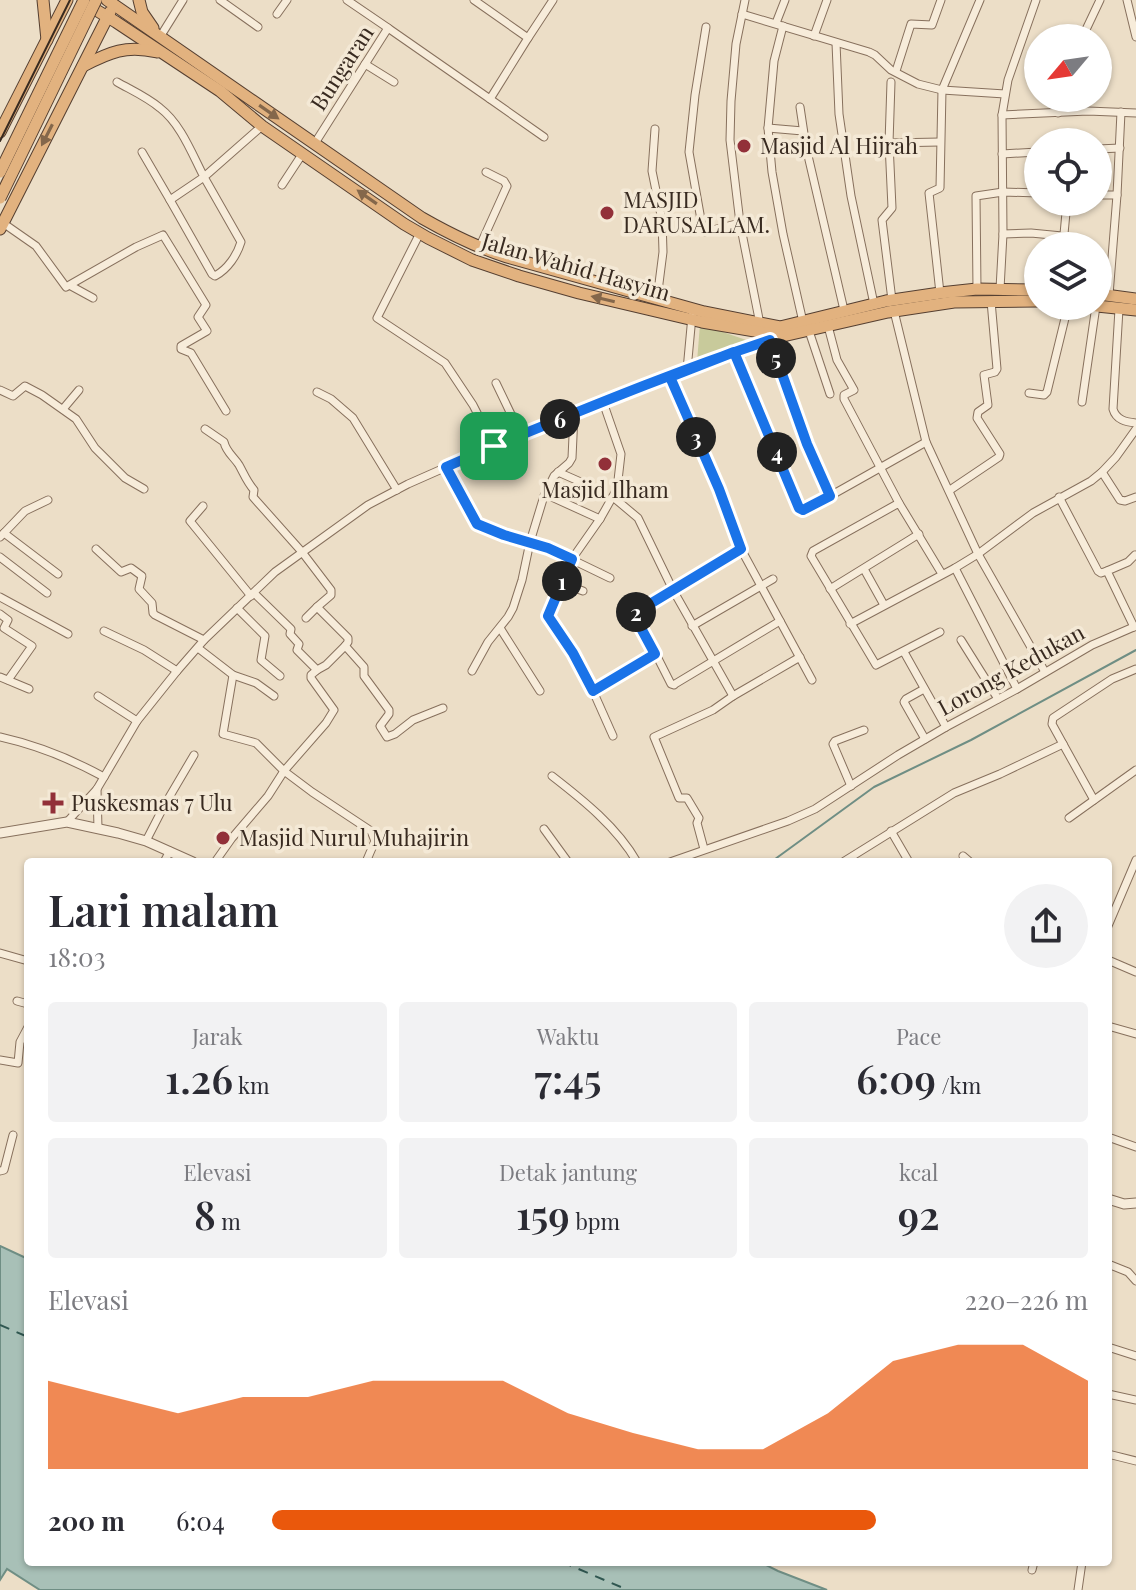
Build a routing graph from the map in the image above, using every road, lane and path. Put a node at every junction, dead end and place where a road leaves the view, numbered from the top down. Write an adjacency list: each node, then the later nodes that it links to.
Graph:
1 (43, 0): 33 (highway)
2 (67, 0): 33 (highway)
3 (82, 0): 23 (highway, Jalan Wahid Hasyim); 67 (highway, bridge)
4 (96, 0): 75 (highway, bridge)
5 (139, 0): 29 (highway)
6 (183, 0): 29 (street)
7 (220, 0): 26 (street)
8 (287, 0): 21 (street)
9 (347, 0): 28 (street)
10 (474, 0): 32 (street)
11 (553, 0): 32 (street)
12 (745, 0): 22 (street)
13 (785, 0): 25 (street)
14 (827, 0): 30 (street)
15 (941, 0): 39 (street)
16 (980, 0): 44 (street)
17 (1036, 0): 45 (street)
18 (1100, 0): 24 (street)
19 (1127, 0): 31 (street)
20 (111, 1): 23 (highway); 29 (highway, Jalan Wahid Hasyim)
21 (277, 14)
22 (742, 14): 25 (street); 78 (street)
23 (108, 17): 35 (highway, Jalan Wahid Hasyim); 38 (highway)
24 (1089, 24)
25 (780, 25): 30 (street); 54 (street)
26 (258, 27)
27 (706, 27): 78 (street)
28 (388, 28): 36 (street, Bungaran); 46 (street, Bungaran)
29 (159, 36): 59 (highway, Jalan Wahid Hasyim, one-way to 59)
30 (814, 36): 34 (street)
31 (1136, 37)
32 (528, 38): 46 (street)
33 (47, 41): 37 (highway)
34 (836, 43): 39 (street); 95 (street)
35 (165, 54): 38 (highway); 52 (highway, Jalan Wahid Hasyim)
36 (365, 64): 41 (street); 59 (street, Bungaran)
37 (33, 66): 43 (highway); 53 (highway)
38 (83, 66): 43 (highway)
39 (896, 71): 44 (street)
40 (117, 82): 69 (street)
41 (394, 82)
42 (891, 82): 60 (street)
43 (71, 89): 79 (highway, one-way to 79)
44 (942, 90): 45 (street); 58 (street)
45 (1005, 94): 51 (street)
46 (490, 99): 57 (street, Bungaran)
47 (800, 107): 56 (street)
48 (1121, 112): 49 (street); 50 (street); 62 (street)
49 (1058, 113): 51 (street)
50 (1136, 113)
51 (1002, 115): 66 (street)
52 (262, 126): 64 (highway, Jalan Wahid Hasyim); 69 (street)
53 (1, 128)
54 (768, 128): 56 (street); 105 (street)
55 (655, 129): 91 (street)
56 (803, 131): 99 (street)
57 (544, 137)
58 (940, 142): 60 (street); 88 (street)
59 (315, 143): 83 (highway, Jalan Wahid Hasyim)
60 (889, 143): 96 (street)
61 (1112, 148): 62 (street)
62 (1120, 148): 74 (street)
63 (142, 152): 76 (street)
64 (303, 153): 70 (street); 80 (highway, Jalan Wahid Hasyim, one-way to 64)
65 (1024, 153): 66 (street)
66 (1002, 154): 71 (street)
67 (0, 172)
68 (486, 172): 83 (street)
69 (204, 177): 76 (street); 76 (street)
70 (282, 185)
71 (1003, 192): 72 (street); 82 (street); 85 (street)
72 (1024, 193)
73 (1112, 195): 74 (street)
74 (1117, 195): 81 (street)
75 (0, 198)
76 (170, 200)
77 (1066, 216): 82 (street)
78 (740, 223): 104 (street)
79 (2, 226): 84 (street)
80 (420, 233): 101 (highway, Jalan Wahid Hasyim, one-way to 80); 127 (street)
81 (1112, 233)
82 (1003, 234): 86 (street)
83 (479, 248): 91 (highway, Jalan Wahid Hasyim)
84 (71, 286): 90 (street); 121 (street)
85 (977, 289): 86 (highway, Jalan Wahid Hasyim); 88 (highway, Jalan Wahid Hasyim)
86 (1000, 289): 87 (highway, Jalan Wahid Hasyim)
87 (1024, 290)
88 (940, 293): 96 (highway, Jalan Wahid Hasyim)
89 (1112, 296): 92 (highway)
90 (93, 298)
91 (657, 299): 101 (highway, Jalan Wahid Hasyim)
92 (1136, 299)
93 (991, 301): 94 (highway, Jalan Wahid Hasyim); 96 (highway, Jalan Wahid Hasyim); 135 (street)
94 (1024, 301)
95 (874, 304): 96 (highway, Jalan Wahid Hasyim); 99 (highway, Jalan Wahid Hasyim)
96 (893, 306): 106 (highway, Jalan Wahid Hasyim); 126 (street)
97 (1112, 308): 98 (highway)
98 (1119, 309): 100 (highway); 123 (street)
99 (844, 310): 105 (highway, Jalan Wahid Hasyim)
100 (1136, 310)
101 (692, 314): 104 (highway, Jalan Wahid Hasyim); 107 (highway, Jalan Wahid Hasyim); 110 (street)
102 (1064, 320): 116 (street)
103 (1095, 320): 119 (street)
104 (760, 324): 105 (highway, Jalan Wahid Hasyim)
105 (806, 326): 106 (highway, Jalan Wahid Hasyim); 107 (highway, Jalan Wahid Hasyim); 117 (street)
106 (828, 326): 129 (street)
107 (783, 336): 108 (street)
108 (770, 340): 109 (street); 137 (street)
109 (734, 352): 110 (street); 137 (street)
110 (687, 370): 111 (street)
111 (670, 377): 118 (street); 149 (street)
112 (496, 383): 125 (street)
113 (0, 390): 120 (street)
114 (79, 390): 120 (street)
115 (317, 392): 134 (street)
116 (1029, 393)
117 (830, 394)
118 (603, 402): 122 (street); 138 (street)
119 (1082, 402)
120 (63, 409): 133 (street)
121 (226, 411)
122 (574, 414): 125 (street); 130 (street)
123 (1136, 426): 131 (street)
124 (205, 429): 150 (street)
125 (521, 435): 127 (street)
126 (926, 442): 129 (street); 135 (street)
127 (494, 446): 128 (street)
128 (446, 467): 134 (street); 147 (street)
129 (879, 468): 137 (street); 142 (street)
130 (558, 472): 132 (street); 136 (street)
131 (1102, 472): 139 (street); 140 (street)
132 (583, 483)
133 (144, 489)
134 (397, 490): 150 (street)
135 (950, 490): 151 (street)
136 (545, 494): 144 (street); 147 (street)
137 (830, 496)
138 (613, 497): 144 (street); 165 (street)
139 (1059, 497): 151 (street); 157 (street)
140 (1136, 497)
141 (48, 500): 146 (street)
142 (899, 503): 145 (street); 164 (street)
143 (203, 506): 168 (street)
144 (600, 519): 154 (street)
145 (919, 534): 156 (street); 159 (street)
146 (2, 535): 158 (street)
147 (530, 542): 154 (street); 179 (street)
148 (96, 549): 183 (street)
149 (741, 549): 163 (street); 165 (street)
150 (302, 552): 168 (street); 171 (street)
151 (978, 554): 155 (street); 195 (street)
152 (1135, 555): 157 (street)
153 (0, 557): 167 (street)
154 (572, 559): 160 (street); 162 (street)
155 (955, 568): 159 (street); 202 (street)
156 (864, 569): 164 (street); 170 (street)
157 (1107, 571): 178 (street)
158 (58, 574)
159 (942, 574): 170 (street)
160 (610, 578)
161 (773, 579): 163 (street)
162 (561, 583): 166 (street); 204 (street)
163 (760, 585): 175 (street); 177 (street)
164 (830, 589): 176 (street)
165 (673, 590): 177 (street); 188 (street)
166 (583, 591)
167 (47, 593)
168 (252, 595): 172 (street); 192 (street)
169 (0, 597): 182 (street)
170 (884, 605): 176 (street)
171 (317, 607): 174 (street); 185 (street)
172 (237, 608): 183 (street); 197 (street)
173 (0, 614): 198 (street)
174 (306, 618)
175 (780, 621): 189 (street); 190 (street)
176 (850, 624): 187 (street)
177 (692, 626): 190 (street)
178 (1135, 627): 195 (street, Lorong Kedukan)
179 (500, 628): 194 (street); 203 (street)
180 (104, 631): 193 (street)
181 (940, 632): 187 (street)
182 (68, 634)
183 (204, 640): 186 (street)
184 (961, 640): 208 (street)
185 (345, 646): 192 (street); 209 (street)
186 (198, 648): 193 (street); 196 (street)
187 (904, 652): 201 (street)
188 (655, 654): 190 (street); 204 (street)
189 (800, 657): 199 (street); 207 (street)
190 (713, 662): 207 (street)
191 (1136, 669): 216 (street)
192 (317, 670): 219 (street)
193 (177, 671): 210 (street)
194 (472, 671)
195 (1045, 672): 202 (street, Lorong Kedukan)
196 (233, 675): 206 (street); 219 (street)
197 (280, 676)
198 (4, 679): 200 (street)
199 (812, 680)
200 (29, 689)
201 (924, 689): 211 (street); 215 (street)
202 (1017, 689): 208 (street, Lorong Kedukan)
203 (540, 691)
204 (593, 691): 213 (street)
205 (98, 696): 210 (street)
206 (274, 696)
207 (733, 696): 232 (street)
208 (998, 699): 211 (street, Lorong Kedukan)
209 (443, 708)
210 (137, 721): 221 (street)
211 (946, 727): 215 (street, Lorong Kedukan)
212 (864, 730): 222 (street)
213 (613, 736)
214 (0, 737): 221 (street)
215 (925, 739): 222 (street, Lorong Kedukan)
216 (1063, 744): 224 (street); 229 (street)
217 (194, 755): 231 (street)
218 (1136, 770): 224 (street)
219 (284, 771): 236 (street); 237 (street)
220 (552, 776): 239 (street)
221 (104, 777): 223 (street)
222 (851, 786): 232 (street, Lorong Kedukan)
223 (97, 789): 226 (street); 227 (street)
224 (1094, 800): 225 (street)
225 (1069, 818)
226 (67, 822): 227 (street); 230 (street)
227 (98, 829): 231 (street)
228 (544, 829): 238 (street)
229 (891, 831): 241 (street); 242 (street)
230 (0, 833)
231 (146, 841): 233 (street)
232 (704, 849): 240 (street, Lorong Kedukan)
233 (170, 851): 234 (street); 235 (street)
234 (166, 858)
235 (185, 858)
236 (218, 858)
237 (368, 858)
238 (565, 858)
239 (634, 858)
240 (680, 858)
241 (849, 858)
242 (907, 858)
243 (1136, 860): 244 (street)
244 (1112, 914)
245 (0, 953): 246 (street)
246 (24, 960)
247 (1112, 962): 248 (street)
248 (1136, 972)
249 (17, 1001): 250 (street)
250 (24, 1003)
251 (1112, 1027): 253 (street)
252 (24, 1034): 254 (street)
253 (1136, 1034)
254 (0, 1060)
255 (13, 1135): 258 (street)
256 (1112, 1138): 257 (street)
257 (1136, 1147)
258 (0, 1171)
259 (1112, 1200): 260 (street)
260 (1136, 1203)
261 (1112, 1266): 262 (street)
262 (1136, 1281)
263 (1112, 1348): 264 (street)
264 (1136, 1356)
265 (1112, 1395): 266 (street)
266 (1136, 1400)
267 (1112, 1455): 268 (street)
268 (1136, 1461)
269 (1081, 1566): 270 (street)
270 (1078, 1590)

